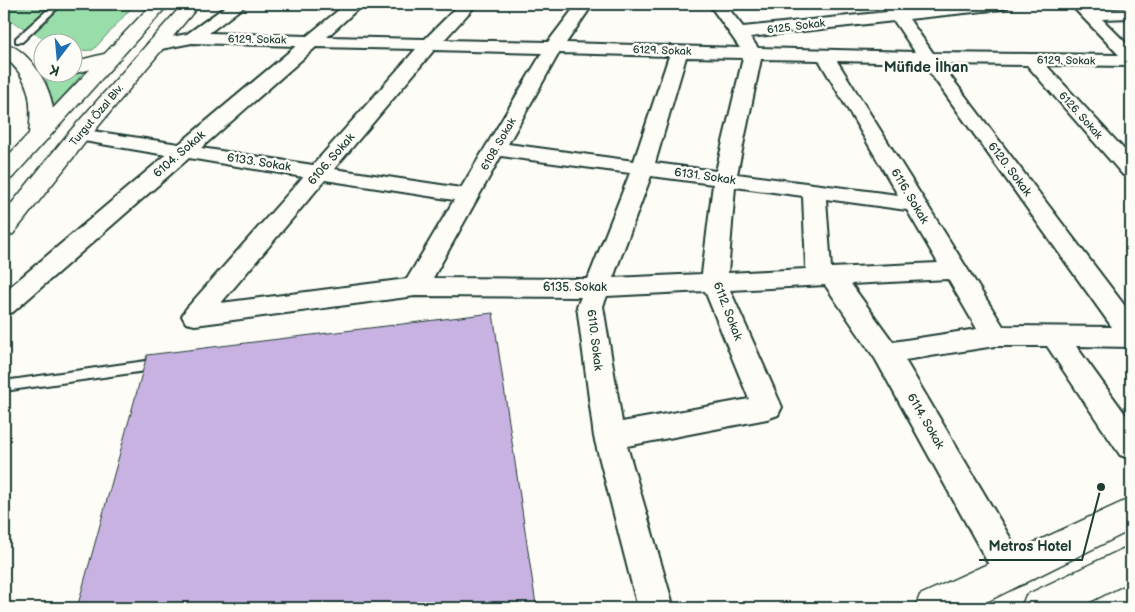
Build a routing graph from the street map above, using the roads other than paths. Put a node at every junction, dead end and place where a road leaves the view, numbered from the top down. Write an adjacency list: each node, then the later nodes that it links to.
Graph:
1 (58, 4): 16 (lane)
2 (161, 4): 24 (main road)
3 (192, 4): 18 (main road, Turgut Özal Blv.)
4 (239, 4): 14 (street)
5 (354, 4): 15 (street, 6104. Sokak)
6 (469, 4): 17 (street, 6106. Sokak)
7 (585, 4): 19 (street, 6108. Sokak)
8 (717, 4): 13 (street)
9 (1002, 4): 10 (street, 6125. Sokak)
10 (894, 9): 13 (street, 6125. Sokak); 25 (street, 6120. Sokak)
11 (1084, 10): 12 (street); 27 (street)
12 (1131, 13)
13 (738, 33): 22 (street)
14 (192, 38): 15 (street, 6129. Sokak); 18 (street)
15 (310, 40): 17 (street, 6129. Sokak); 32 (street, 6104. Sokak)
16 (9, 41): 21 (main road); 29 (main road)
17 (430, 44): 19 (street, 6129. Sokak); 35 (street, 6106. Sokak)
18 (156, 46): 30 (main road, Turgut Özal Blv.)
19 (554, 47): 20 (street, 6129. Sokak); 31 (street, 6108. Sokak)
20 (679, 51): 22 (street, 6129. Sokak); 33 (street, 6110. Sokak)
21 (32, 53)
22 (752, 53): 23 (street, 6129. Sokak); 37 (street, 6112. Sokak)
23 (825, 55): 25 (street, 6129. Sokak); 40 (street, 6116. Sokak)
24 (108, 58): 28 (main road); 29 (main road)
25 (928, 58): 26 (street, 6129. Sokak); 49 (street, 6120. Sokak)
26 (1031, 60): 27 (street, 6129. Sokak); 34 (street, 6126. Sokak)
27 (1129, 62)
28 (82, 65)
29 (40, 134): 36 (main road)
30 (79, 135): 32 (street, 6133. Sokak); 41 (main road, Turgut Özal Blv.)
31 (494, 149): 33 (street, 6131. Sokak); 39 (street, 6108. Sokak)
32 (184, 150): 35 (street, 6133. Sokak); 47 (street, 6104. Sokak)
33 (643, 167): 37 (street, 6131. Sokak); 46 (street, 6110. Sokak)
34 (1131, 170)
35 (320, 171): 39 (street, 6133. Sokak); 48 (street, 6106. Sokak)
36 (4, 173)
37 (725, 179): 38 (street, 6131. Sokak); 44 (street, 6112. Sokak)
38 (814, 190): 40 (street, 6131. Sokak); 43 (street)
39 (468, 196): 45 (street, 6108. Sokak)
40 (915, 204): 42 (street, 6116. Sokak)
41 (4, 229)
42 (955, 270): 43 (street, 6135. Sokak); 50 (street, 6116. Sokak)
43 (826, 277): 44 (street, 6135. Sokak); 53 (street, 6114. Sokak)
44 (714, 282): 46 (street, 6135. Sokak); 56 (street, 6112. Sokak)
45 (415, 287): 46 (street, 6135. Sokak); 48 (street, 6135. Sokak)
46 (596, 288): 56 (street, 6110. Sokak)
47 (4, 306)
48 (196, 316)
49 (1131, 332)
50 (995, 336): 51 (street); 53 (street)
51 (1054, 336): 52 (street); 57 (street)
52 (1131, 337)
53 (886, 353): 60 (street, 6114. Sokak)
54 (170, 363): 55 (lane)
55 (4, 386)
56 (608, 437): 61 (street, 6110. Sokak)
57 (1131, 446)
58 (1131, 513): 60 (main road)
59 (1131, 562): 63 (main road)
60 (1012, 571): 62 (main road)
61 (656, 608)
62 (934, 608)
63 (1040, 608)

